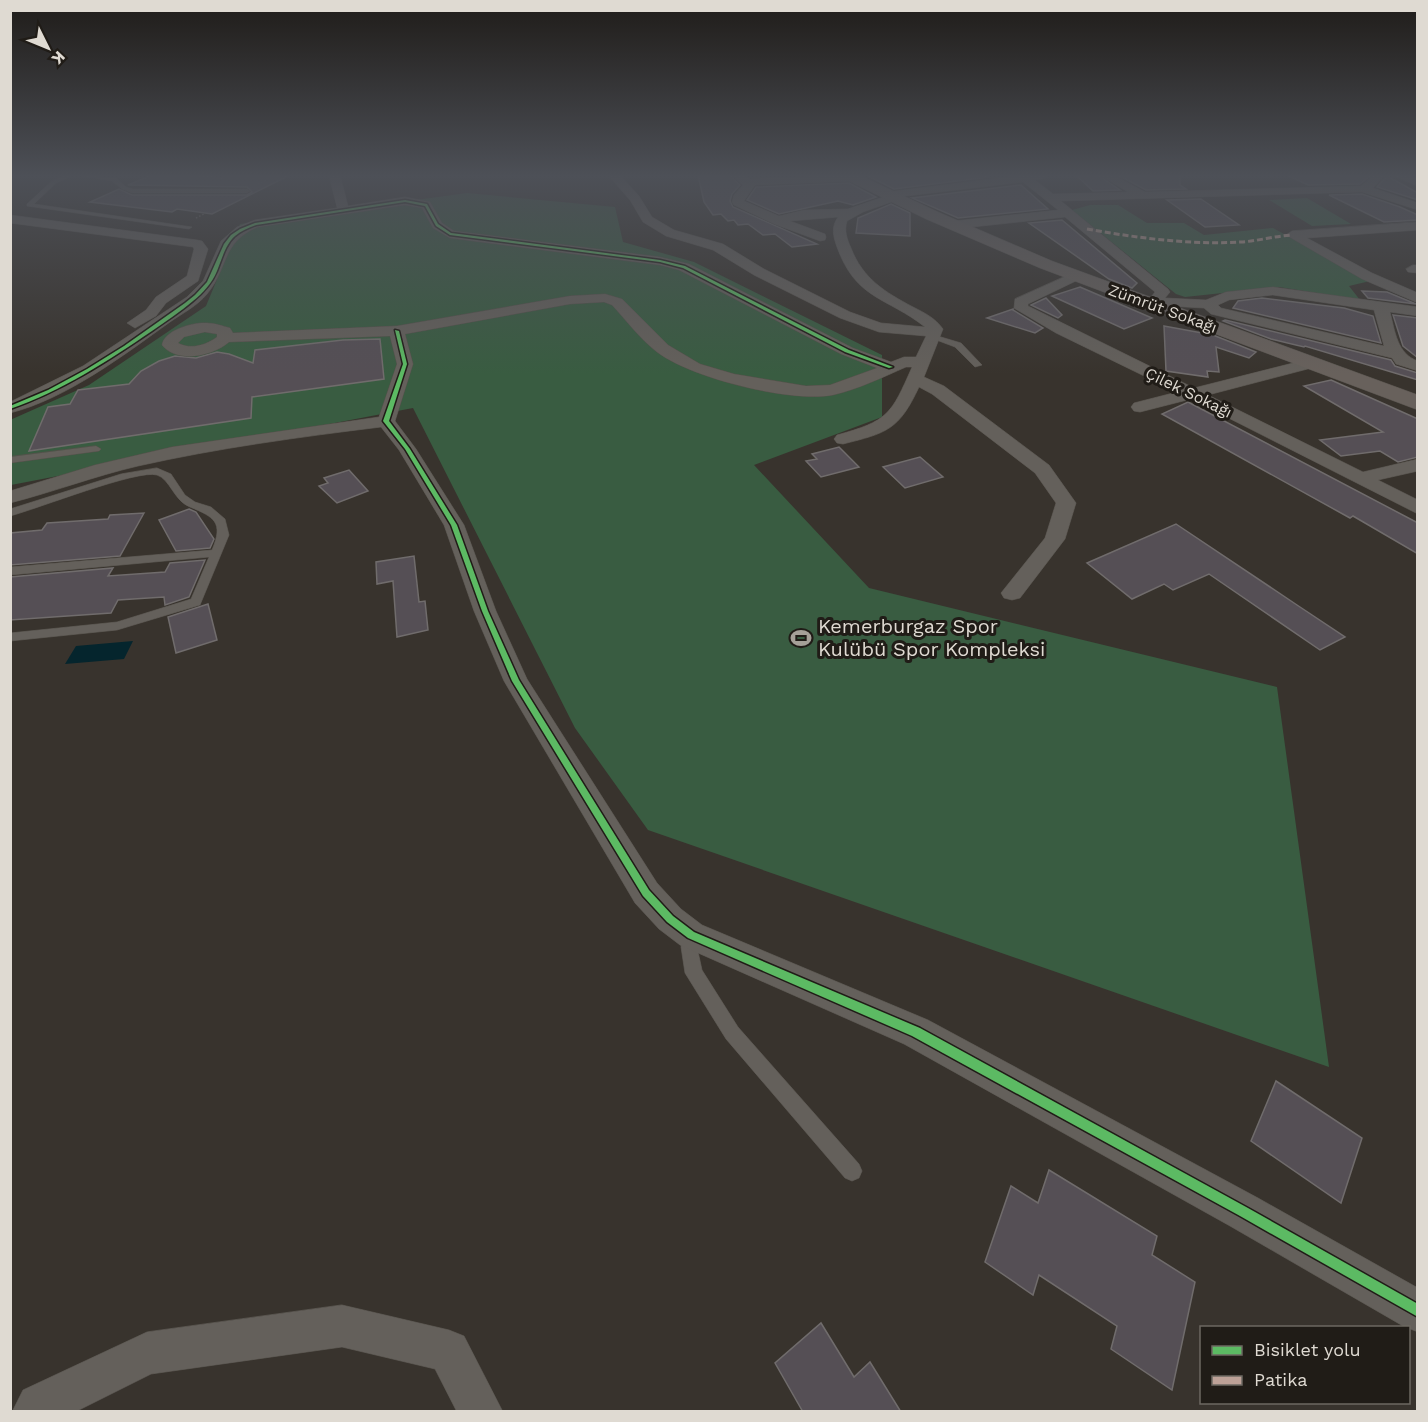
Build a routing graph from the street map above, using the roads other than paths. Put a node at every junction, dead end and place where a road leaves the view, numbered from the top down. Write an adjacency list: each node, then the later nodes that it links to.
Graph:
1 (177, 241): 27 (street)
2 (228, 241): 18 (street)
3 (505, 241): 24 (street)
4 (698, 241): 16 (street)
5 (842, 241): 16 (street)
6 (993, 241): 9 (street, Zümrüt Sokağı)
7 (1099, 241): 10 (street)
8 (1304, 241): 11 (street)
9 (1075, 276): 10 (street, Zümrüt Sokağı); 26 (street, Çilek Sokağı)
10 (1159, 297): 12 (street); 21 (street, Zümrüt Sokağı)
11 (1418, 299)
12 (1208, 304): 13 (street); 20 (street)
13 (1381, 308): 14 (street); 20 (street)
14 (1418, 312)
15 (397, 332): 17 (street); 24 (street); 31 (street)
16 (934, 334): 22 (lane); 25 (street)
17 (225, 338): 19 (street); 19 (street)
18 (135, 340): 19 (street); 30 (street)
19 (170, 341)
20 (1396, 354): 23 (street)
21 (1313, 363): 26 (street); 28 (street, Zümrüt Sokağı)
22 (978, 365)
23 (1418, 366)
24 (891, 367): 25 (street)
25 (919, 370): 32 (street); 42 (street)
26 (1191, 393): 29 (street); 36 (street, Çilek Sokağı)
27 (10, 395)
28 (1418, 403)
29 (1140, 407)
30 (10, 408)
31 (386, 421): 37 (street); 44 (street)
32 (843, 439)
33 (96, 448): 34 (lane)
34 (10, 460)
35 (1418, 465): 36 (street)
36 (1360, 478): 38 (street, Çilek Sokağı)
37 (10, 497)
38 (1418, 508)
39 (10, 513): 40 (lane)
40 (217, 553): 41 (lane); 43 (lane)
41 (10, 571)
42 (1012, 593)
43 (10, 637)
44 (691, 935): 45 (lane); 46 (street)
45 (852, 1171)
46 (1418, 1311)
47 (34, 1412): 48 (street)
48 (481, 1412)

